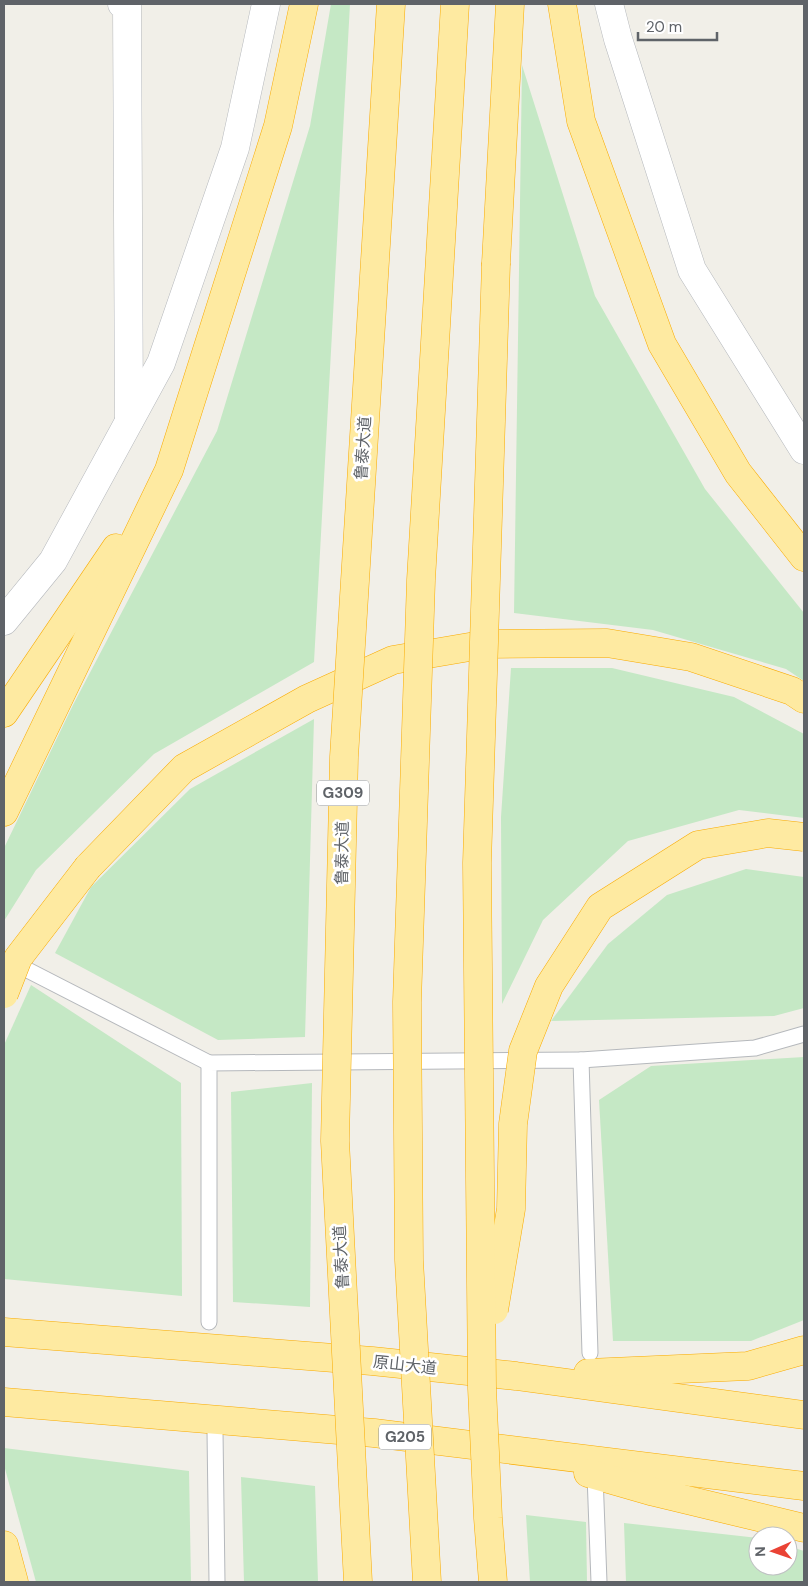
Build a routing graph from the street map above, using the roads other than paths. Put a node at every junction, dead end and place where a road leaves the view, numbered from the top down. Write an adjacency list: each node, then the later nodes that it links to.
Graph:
1 (122, 4): 9 (street)
2 (266, 4): 9 (street)
3 (304, 4): 11 (highway)
4 (391, 4): 39 (highway, 鲁泰大道 / G309, bridge)
5 (454, 4): 40 (highway, bridge)
6 (510, 4): 28 (highway, bridge)
7 (562, 4): 12 (highway)
8 (609, 4): 10 (street)
9 (129, 421): 13 (street)
10 (804, 450)
11 (169, 470): 15 (highway); 16 (highway)
12 (804, 557)
13 (4, 621)
14 (804, 700): 19 (highway, bridge)
15 (4, 713)
16 (4, 812)
17 (804, 837): 28 (highway, bridge)
18 (4, 958): 22 (lane)
19 (4, 994)
20 (804, 1034): 21 (lane)
21 (580, 1060): 22 (lane); 26 (lane)
22 (209, 1063): 23 (lane)
23 (209, 1322)
24 (4, 1332): 27 (highway, 原山大道)
25 (804, 1350): 27 (highway)
26 (590, 1353)
27 (516, 1376): 30 (highway, 原山大道)
28 (482, 1388): 41 (highway, bridge)
29 (4, 1402): 32 (highway, G205)
30 (804, 1415)
31 (215, 1431): 38 (lane)
32 (502, 1449): 33 (highway); 34 (highway, G205)
33 (595, 1475): 35 (highway); 42 (lane)
34 (804, 1486)
35 (804, 1528)
36 (4, 1545): 37 (highway)
37 (14, 1582)
38 (217, 1582)
39 (358, 1582)
40 (427, 1582)
41 (493, 1582)
42 (599, 1582)

